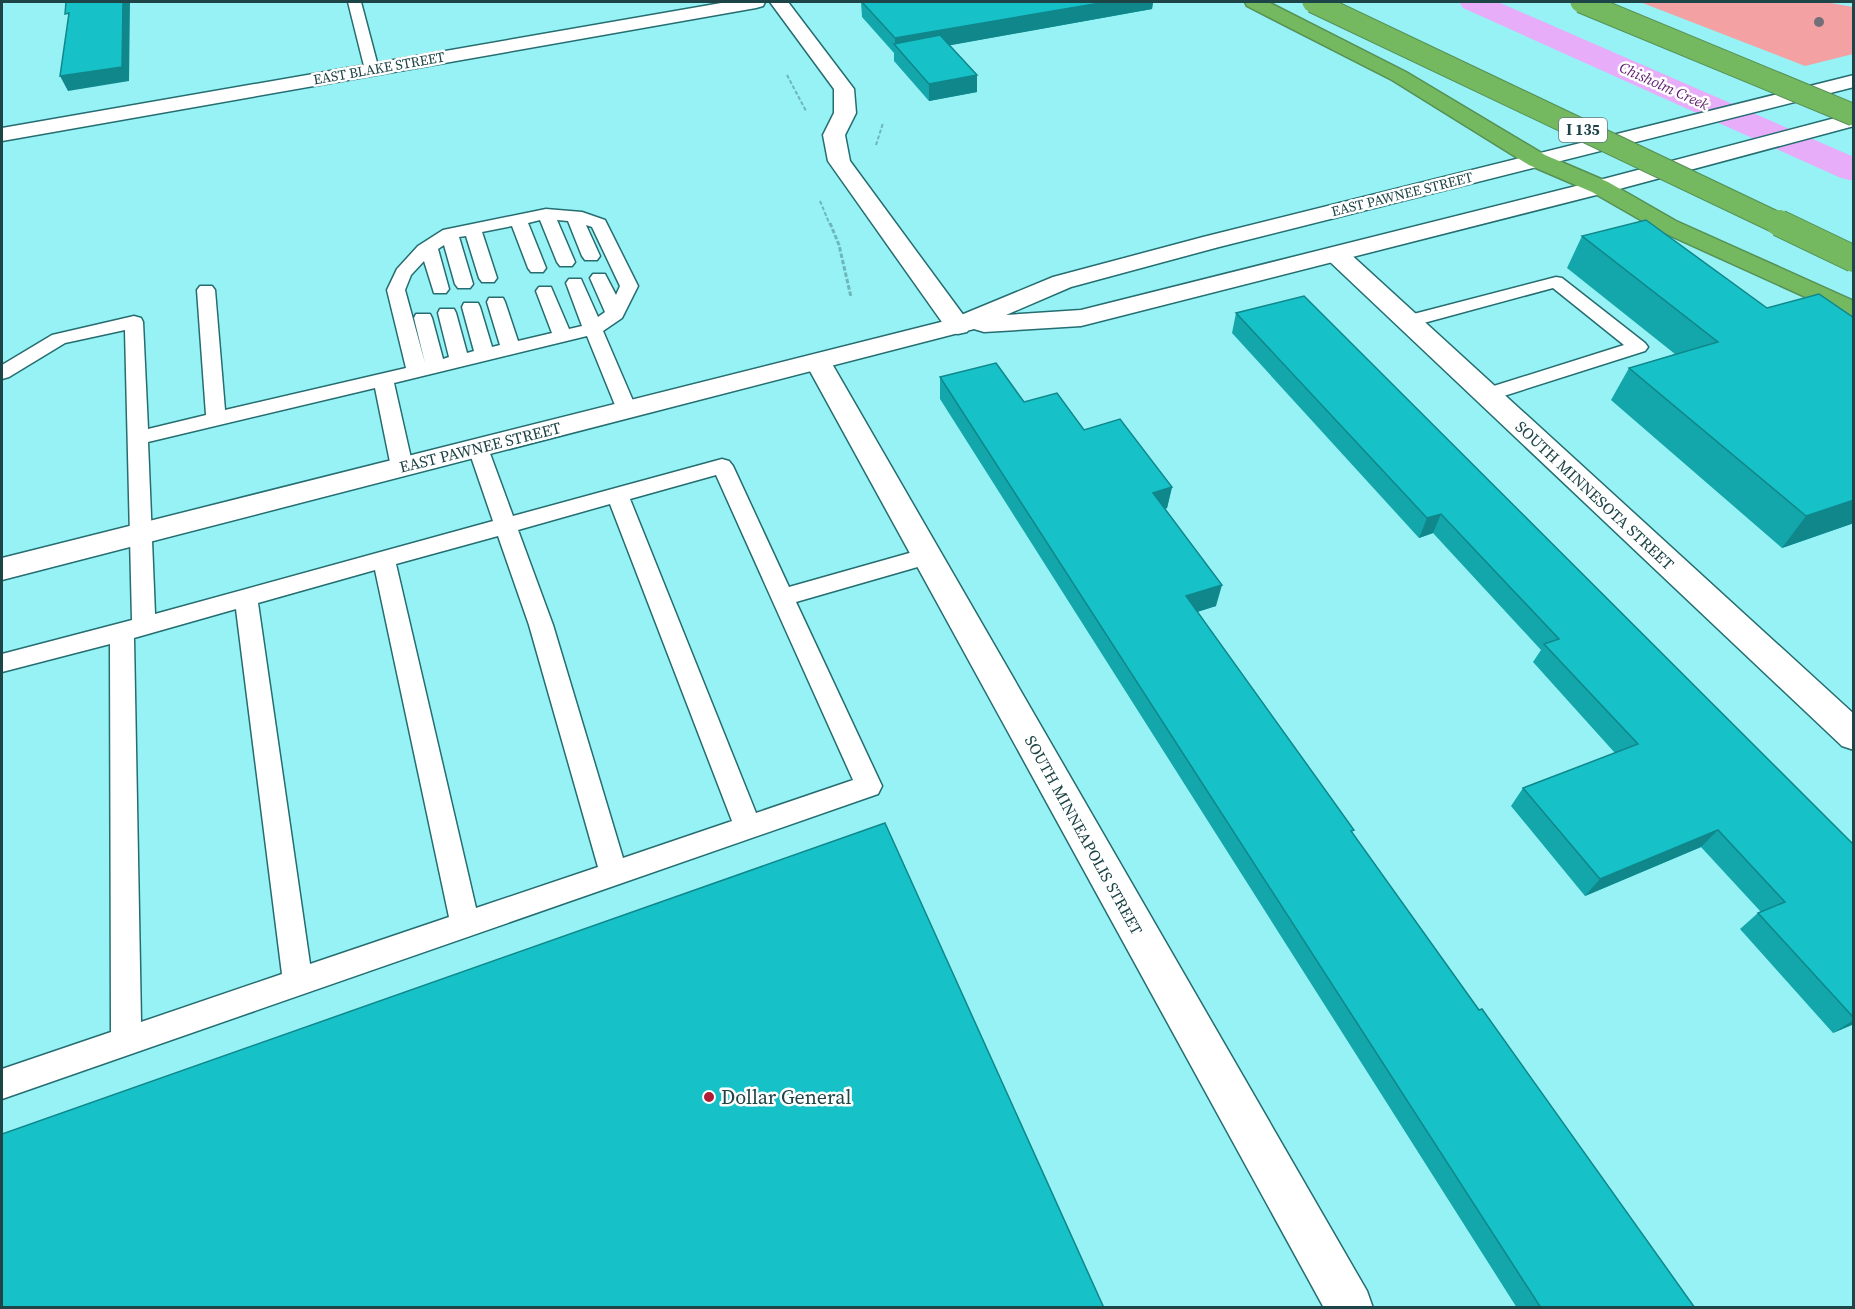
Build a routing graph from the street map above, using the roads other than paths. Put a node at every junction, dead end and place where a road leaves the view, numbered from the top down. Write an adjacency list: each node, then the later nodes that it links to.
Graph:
1 (355, 2): 7 (lane)
2 (756, 2): 7 (main road, EAST BLAKE STREET)
3 (779, 2): 40 (main road)
4 (1254, 2): 11 (highway)
5 (1313, 2): 21 (highway, I 135, bridge)
6 (1581, 2): 9 (highway, bridge)
7 (372, 70): 10 (main road, EAST BLAKE STREET)
8 (1854, 81): 11 (main road, EAST PAWNEE STREET, bridge)
9 (1854, 115): 12 (main road, EAST PAWNEE STREET, bridge)
10 (2, 135)
11 (1538, 160): 12 (highway); 40 (main road, EAST PAWNEE STREET)
12 (1600, 187): 19 (main road, EAST PAWNEE STREET); 35 (highway)
13 (546, 214): 14 (lane); 15 (lane); 22 (lane)
14 (574, 216): 20 (lane); 37 (lane)
15 (518, 219): 16 (lane); 24 (lane)
16 (472, 229): 17 (lane); 25 (lane)
17 (449, 234): 18 (lane); 28 (lane)
18 (429, 247): 23 (lane); 30 (lane)
19 (1337, 255): 39 (main road, SOUTH MINNESOTA STREET); 40 (main road, EAST PAWNEE STREET)
20 (591, 256)
21 (1854, 259)
22 (566, 262)
23 (409, 267): 32 (lane); 47 (lane)
24 (537, 268)
25 (488, 278)
26 (600, 278): 37 (lane)
27 (575, 283): 41 (lane)
28 (464, 284)
29 (206, 290): 52 (lane)
30 (440, 290)
31 (545, 291): 42 (lane)
32 (416, 294)
33 (496, 302): 43 (lane)
34 (471, 307): 44 (lane)
35 (1854, 310)
36 (447, 313): 45 (lane)
37 (615, 314): 41 (lane)
38 (423, 318): 47 (lane)
39 (1409, 321): 50 (main road, SOUTH MINNESOTA STREET); 50 (lane)
40 (958, 326): 46 (main road, EAST PAWNEE STREET)
41 (593, 329): 42 (lane); 51 (lane)
42 (563, 337): 43 (lane)
43 (511, 349): 44 (lane)
44 (485, 355): 45 (lane)
45 (460, 361): 47 (lane)
46 (818, 362): 51 (main road, EAST PAWNEE STREET); 59 (main road, SOUTH MINNEAPOLIS STREET)
47 (426, 369): 49 (lane)
48 (2, 373): 53 (lane)
49 (383, 380): 52 (lane); 55 (lane)
50 (1488, 395): 66 (main road, SOUTH MINNESOTA STREET)
51 (627, 410): 54 (main road, EAST PAWNEE STREET)
52 (216, 420): 53 (lane)
53 (138, 438): 58 (lane)
54 (478, 448): 55 (main road, EAST PAWNEE STREET); 57 (lane)
55 (402, 467): 58 (main road, EAST PAWNEE STREET)
56 (618, 496): 57 (lane); 62 (lane); 67 (lane)
57 (505, 527): 60 (lane); 68 (lane)
58 (140, 533): 61 (main road, EAST PAWNEE STREET); 64 (lane)
59 (927, 556): 62 (lane); 73 (main road, SOUTH MINNEAPOLIS STREET)
60 (384, 561): 63 (lane); 69 (lane)
61 (2, 569)
62 (783, 597): 67 (lane)
63 (246, 598): 64 (lane); 70 (lane)
64 (133, 629): 65 (lane); 71 (lane)
65 (2, 663)
66 (1854, 736)
67 (748, 827): 68 (lane)
68 (614, 873): 69 (lane)
69 (465, 924): 70 (lane)
70 (298, 982): 71 (lane)
71 (126, 1041): 72 (lane)
72 (2, 1084)
73 (1350, 1308)

